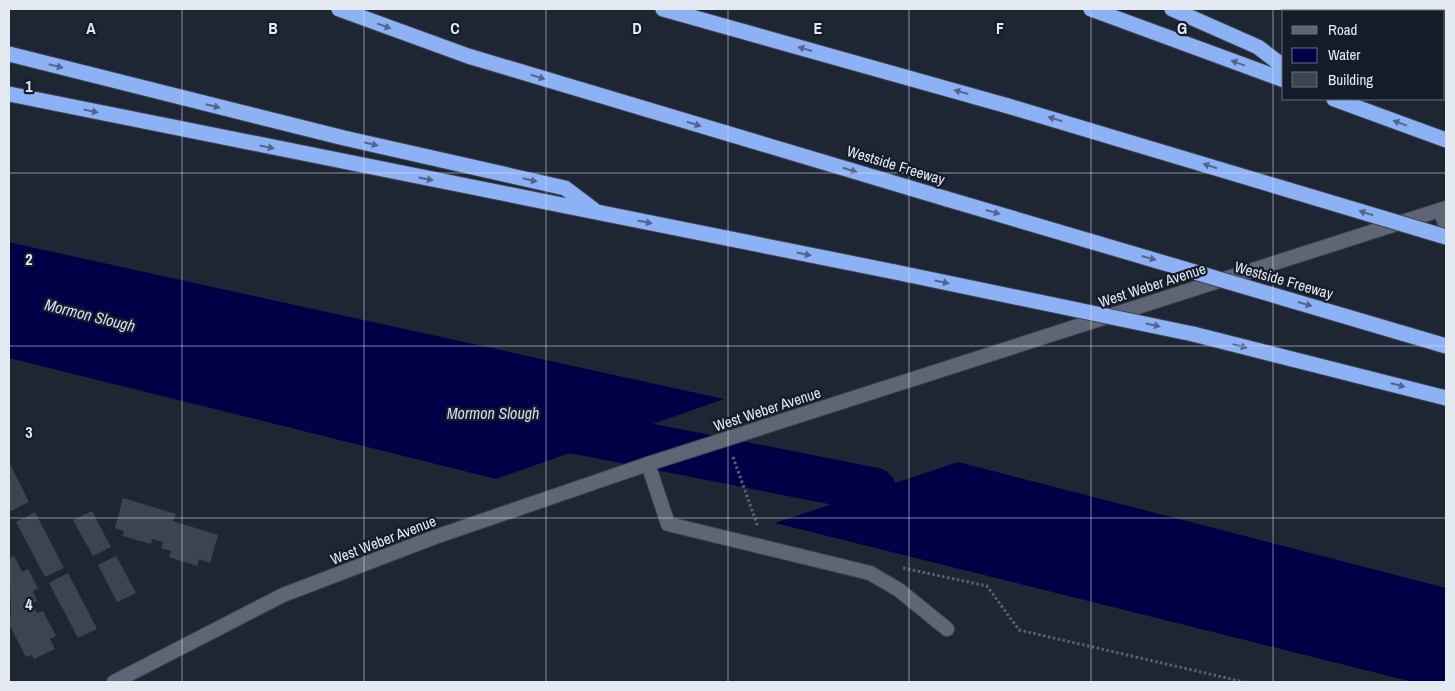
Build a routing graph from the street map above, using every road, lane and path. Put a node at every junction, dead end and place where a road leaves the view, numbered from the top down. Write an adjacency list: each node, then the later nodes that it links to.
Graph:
1 (338, 9): 15 (highway, Westside Freeway, one-way to 15, bridge)
2 (663, 9): 14 (highway, one-way to 2, bridge)
3 (1172, 9): 6 (highway)
4 (1096, 11): 7 (highway, one-way to 4)
5 (9, 54): 12 (highway, one-way to 12)
6 (1282, 66)
7 (1282, 79)
8 (9, 94): 12 (highway, one-way to 12)
9 (1337, 100): 10 (highway, one-way to 9)
10 (1446, 140)
11 (1443, 209): 13 (street); 17 (street, West Weber Avenue)
12 (597, 212): 16 (highway, one-way to 16, bridge)
13 (1446, 226)
14 (1446, 237)
15 (1446, 346)
16 (1446, 398)
17 (726, 439): 18 (street, West Weber Avenue); 19 (path)
18 (648, 464): 21 (street); 22 (street, West Weber Avenue)
19 (759, 529)
20 (894, 566): 23 (path)
21 (947, 629)
22 (114, 682)
23 (1244, 682)

